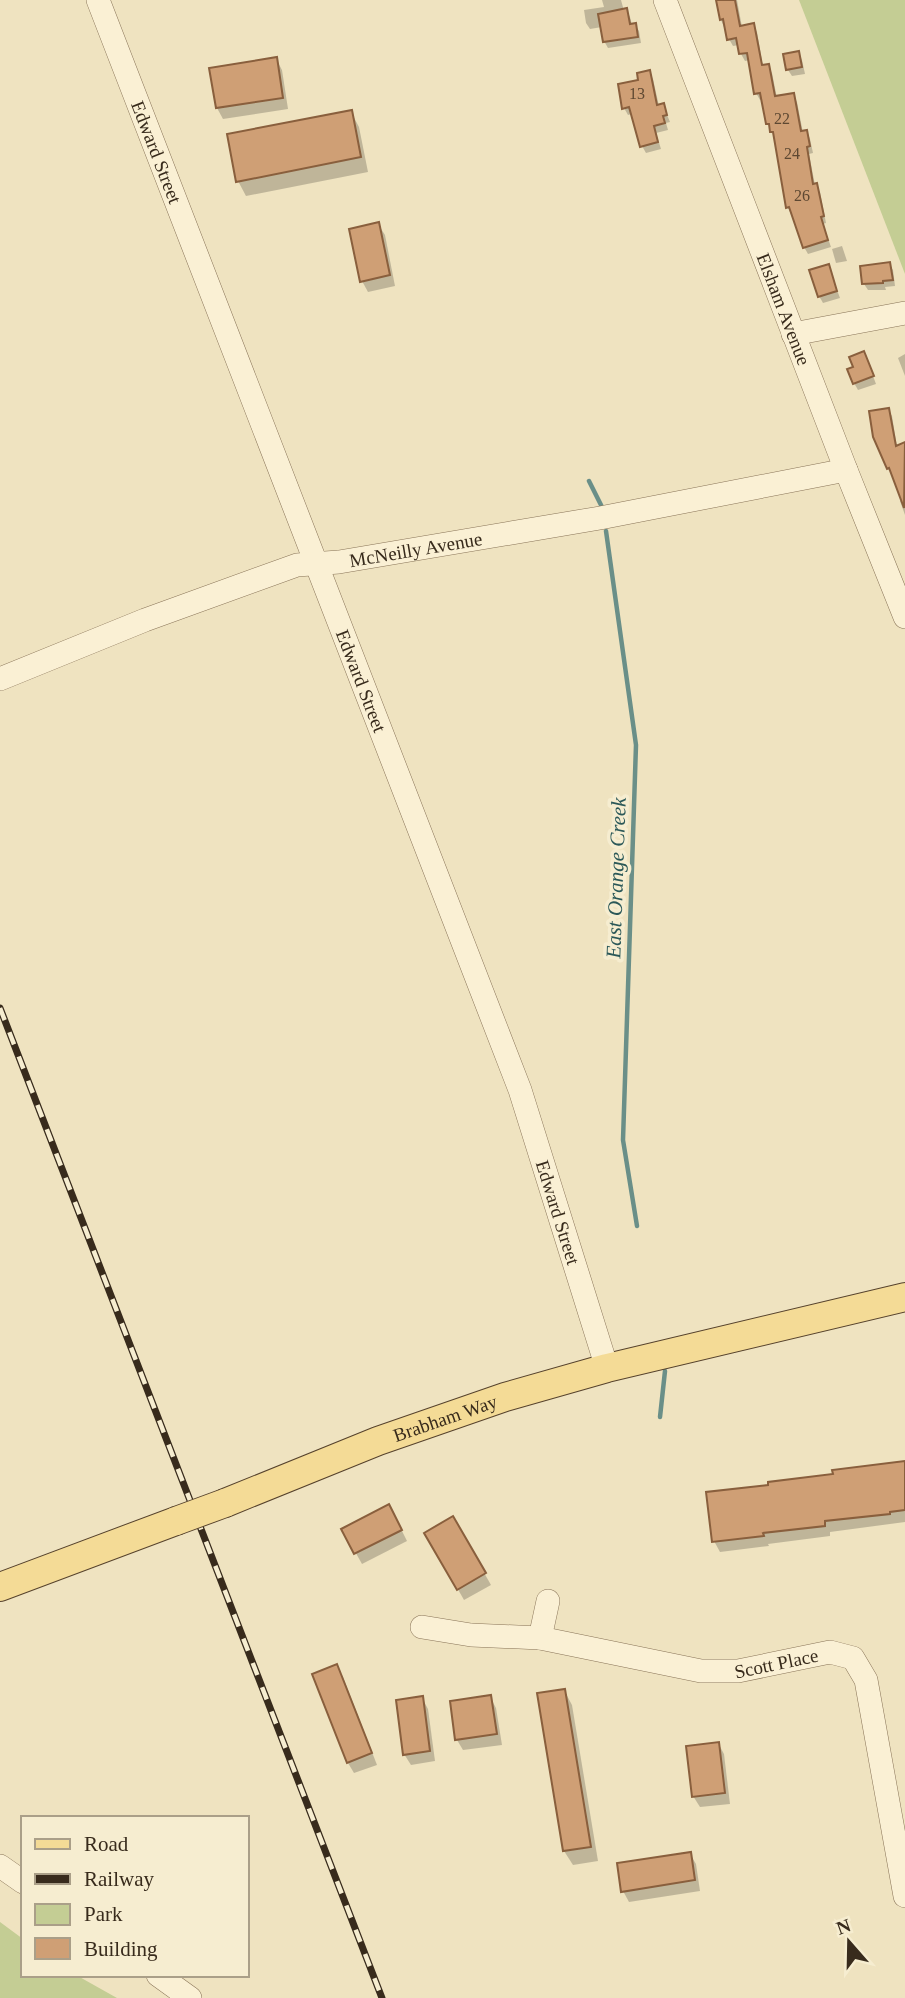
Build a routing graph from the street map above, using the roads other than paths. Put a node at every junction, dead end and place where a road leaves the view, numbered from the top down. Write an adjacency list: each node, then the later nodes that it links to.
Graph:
1 (98, 0): 6 (street, Edward Street)
2 (666, 0): 4 (street, Elsham Avenue)
3 (905, 313): 4 (street)
4 (793, 334): 5 (street, Elsham Avenue)
5 (846, 470): 6 (street, McNeilly Avenue); 7 (street, Elsham Avenue)
6 (316, 564): 8 (street, McNeilly Avenue); 10 (street, Edward Street)
7 (905, 617)
8 (0, 678)
9 (905, 1297): 10 (main road, Brabham Way)
10 (607, 1368): 11 (main road, Brabham Way, bridge)
11 (0, 1587)
12 (548, 1601): 14 (street)
13 (422, 1628): 14 (street, Scott Place)
14 (540, 1638): 17 (street, Scott Place)
15 (0, 1866): 16 (street)
16 (21, 1881)
17 (905, 1896)
18 (161, 1977): 19 (street)
19 (190, 1998)

